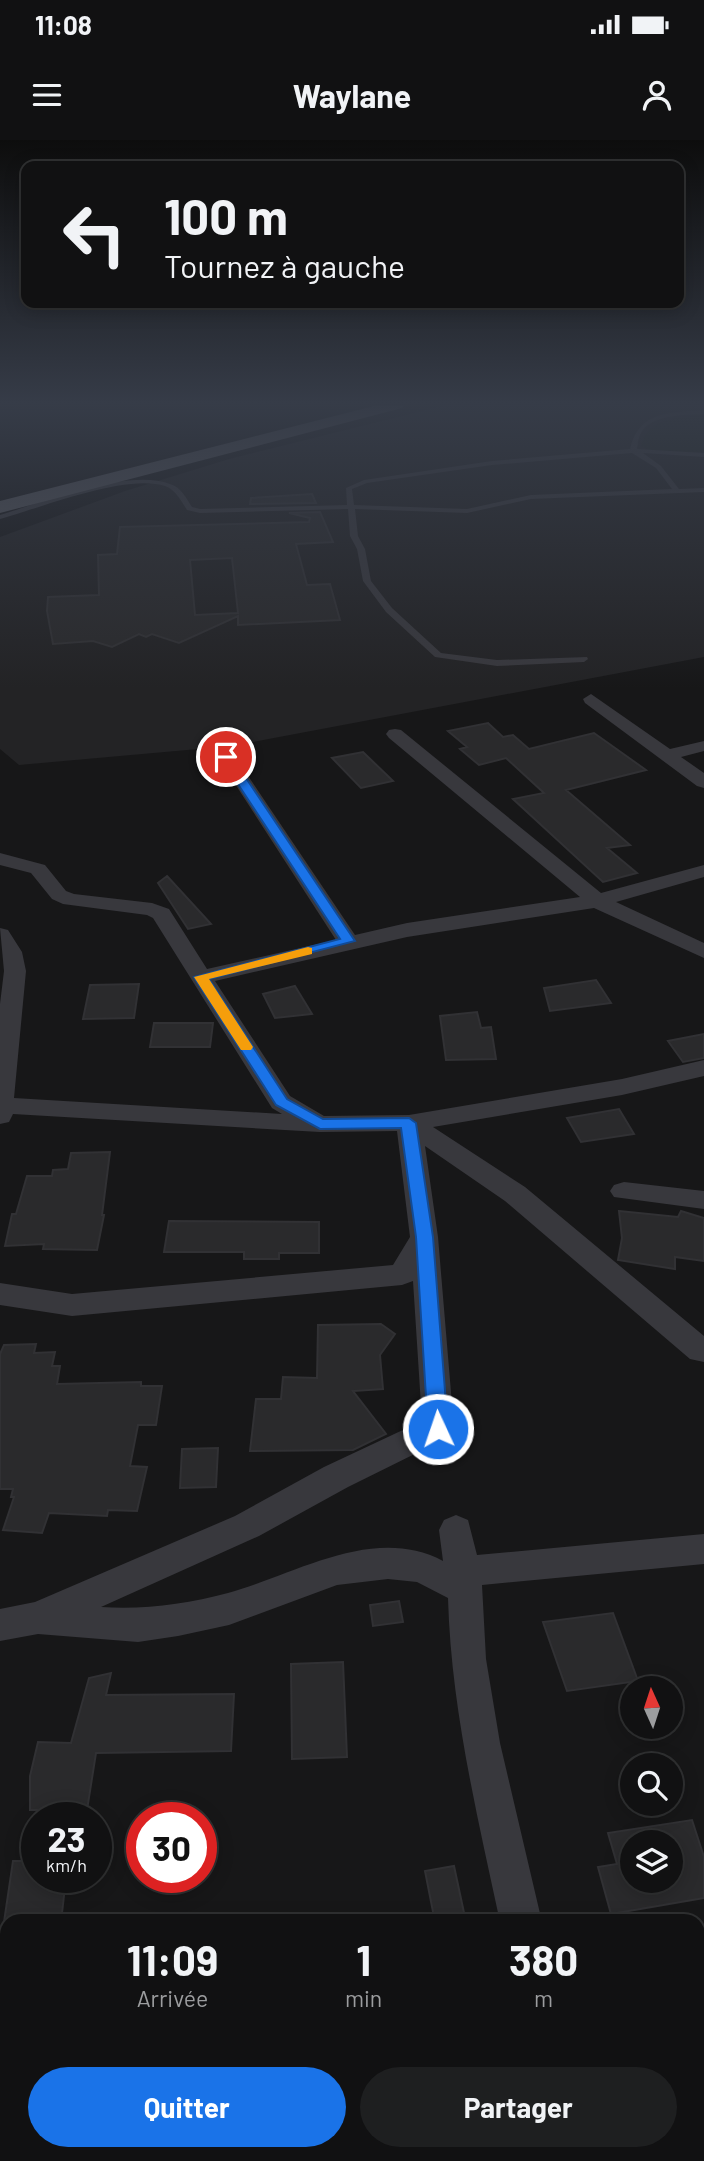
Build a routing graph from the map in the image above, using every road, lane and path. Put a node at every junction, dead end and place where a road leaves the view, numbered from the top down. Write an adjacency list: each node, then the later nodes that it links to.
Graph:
1 (30, 499): 7 (main road)
2 (66, 499): 8 (lane)
3 (184, 499): 6 (lane)
4 (351, 499): 6 (lane)
5 (511, 499): 6 (lane)
6 (352, 506): 9 (lane)
7 (0, 507)
8 (0, 517)
9 (583, 659)
10 (591, 699): 13 (street)
11 (395, 734): 18 (street)
12 (704, 746): 13 (street)
13 (667, 755): 15 (street)
14 (226, 757): 20 (street)
15 (704, 782)
16 (0, 859): 22 (street)
17 (704, 871): 18 (street)
18 (597, 901): 20 (street); 21 (street)
19 (0, 935): 24 (street)
20 (348, 941): 22 (street)
21 (704, 951)
22 (201, 977): 26 (street)
23 (704, 1068): 25 (street)
24 (1, 1110): 26 (street)
25 (409, 1123): 26 (street); 29 (street); 31 (street)
26 (320, 1124)
27 (624, 1191): 28 (street)
28 (704, 1200)
29 (424, 1237): 30 (street); 35 (street)
30 (0, 1294)
31 (701, 1351)
32 (456, 1530): 34 (street)
33 (704, 1549): 34 (street)
34 (462, 1581): 35 (street); 37 (street)
35 (38, 1618): 36 (street)
36 (0, 1625)
37 (519, 1914)

